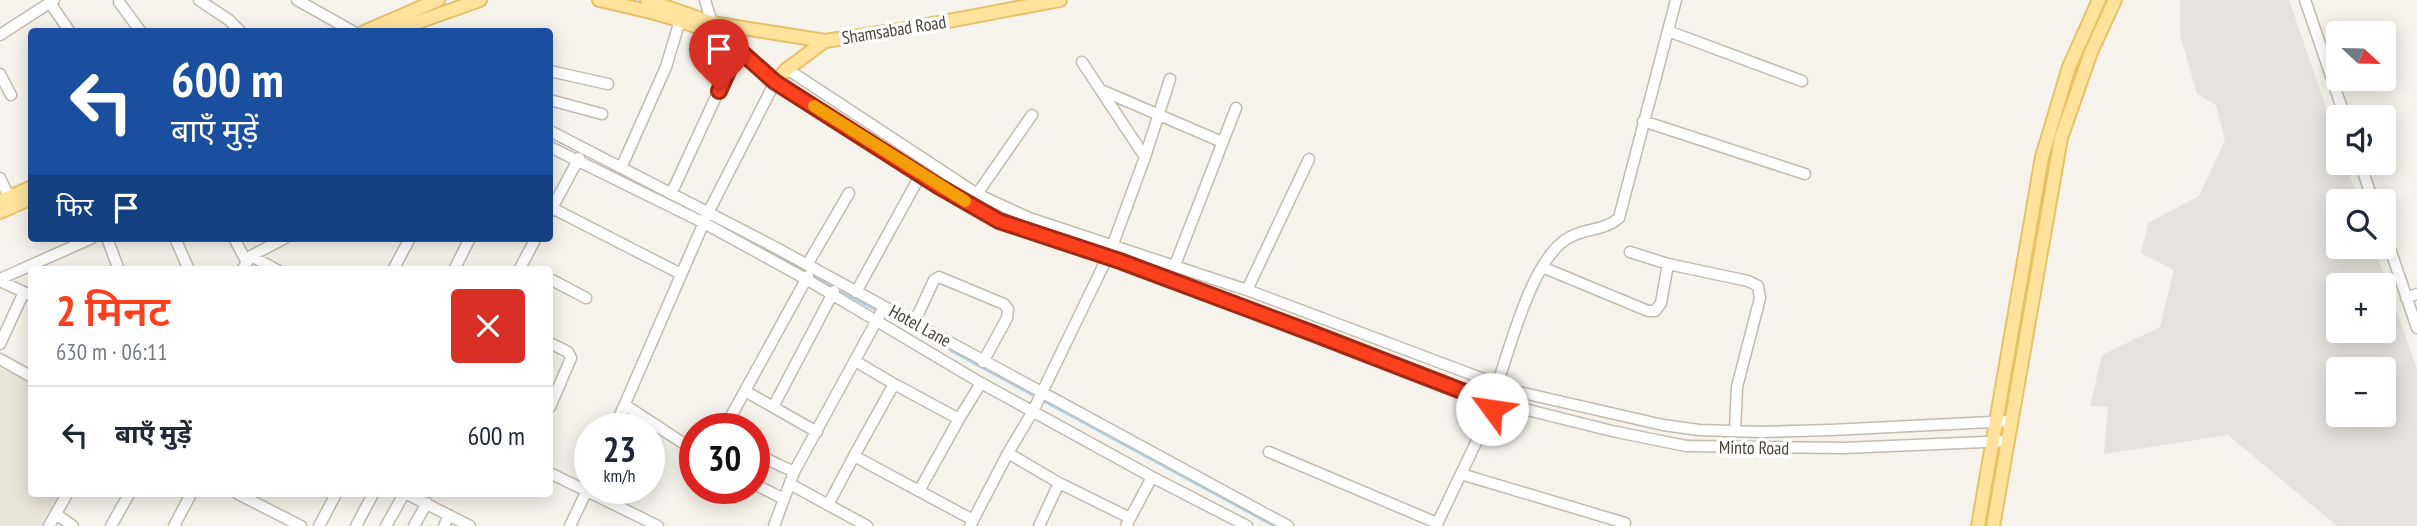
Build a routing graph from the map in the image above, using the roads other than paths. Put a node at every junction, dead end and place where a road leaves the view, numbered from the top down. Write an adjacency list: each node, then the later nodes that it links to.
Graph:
1 (199, 0): 19 (street)
2 (297, 0): 20 (street)
3 (438, 0): 21 (main road)
4 (480, 0): 22 (main road)
5 (599, 0): 15 (main road, Shamsabad Road)
6 (647, 0): 16 (main road, Shamsabad Road)
7 (705, 0): 16 (street)
8 (1060, 0): 25 (main road, Shamsabad Road)
9 (1676, 0): 23 (street)
10 (2099, 0): 126 (main road)
11 (2115, 0): 125 (main road)
12 (2305, 0): 38 (street)
13 (52, 1): 17 (street); 24 (street)
14 (120, 1): 18 (street)
15 (680, 20): 16 (main road, Shamsabad Road); 50 (street)
16 (710, 27): 25 (main road, Shamsabad Road); 26 (main road)
17 (68, 28)
18 (138, 28)
19 (237, 28)
20 (347, 28)
21 (373, 28)
22 (401, 28)
23 (1668, 31): 32 (street); 43 (street)
24 (0, 35)
25 (825, 41): 28 (main road)
26 (738, 49): 33 (main road); 56 (street)
27 (1082, 62): 35 (street)
28 (787, 69): 33 (main road); 57 (street)
29 (553, 72): 34 (street)
30 (0, 74): 36 (street)
31 (1170, 79): 41 (street)
32 (1802, 81)
33 (775, 82): 51 (street); 63 (street)
34 (608, 84)
35 (1101, 90): 41 (street); 48 (street)
36 (11, 95)
37 (553, 101): 40 (street)
38 (2341, 105)
39 (1236, 108): 45 (street)
40 (602, 114)
41 (1158, 114): 45 (street); 48 (street)
42 (1032, 115): 57 (street)
43 (1643, 121): 52 (street); 87 (street)
44 (553, 133): 47 (street, Hotel Lane)
45 (1223, 142): 78 (street)
46 (553, 148): 47 (street)
47 (581, 155): 50 (street, Hotel Lane); 60 (street); 63 (street)
48 (1145, 156): 72 (street)
49 (1309, 159): 93 (street)
50 (621, 168): 56 (street, Hotel Lane)
51 (921, 174): 74 (street); 94 (street)
52 (1805, 174)
53 (0, 178): 58 (street)
54 (28, 189): 58 (main road)
55 (849, 193): 85 (street)
56 (671, 194): 63 (street, Hotel Lane)
57 (976, 194): 72 (street)
58 (5, 199)
59 (28, 200): 62 (main road)
60 (553, 206)
61 (553, 211): 88 (street)
62 (0, 212)
63 (705, 219): 85 (street, Hotel Lane); 88 (street); 89 (street)
64 (83, 242): 79 (street)
65 (108, 242): 80 (street)
66 (177, 242): 81 (street)
67 (236, 242): 76 (street)
68 (278, 242): 76 (street)
69 (408, 242): 82 (street)
70 (468, 242): 83 (street)
71 (534, 242): 84 (street)
72 (1113, 244): 78 (street)
73 (1630, 252): 77 (street)
74 (1107, 258): 115 (street); 117 (street)
75 (2393, 259): 99 (street)
76 (246, 262)
77 (1668, 264): 87 (street); 128 (street)
78 (1175, 265): 93 (street)
79 (31, 266)
80 (118, 266)
81 (187, 266)
82 (395, 266)
83 (456, 266)
84 (525, 266)
85 (810, 266): 89 (street); 92 (street, Hotel Lane)
86 (28, 267): 90 (street)
87 (1542, 267): 110 (street)
88 (681, 274): 119 (street)
89 (806, 279): 97 (street); 114 (street)
90 (0, 280): 95 (street)
91 (553, 281): 98 (street)
92 (839, 282): 94 (street, Hotel Lane); 97 (street)
93 (1247, 290): 110 (street)
94 (856, 292): 100 (street, Hotel Lane)
95 (28, 294): 104 (street)
96 (2417, 294): 99 (street)
97 (832, 295): 101 (street); 120 (street)
98 (586, 298)
99 (2406, 298): 103 (street)
100 (884, 307): 101 (street); 102 (street, Hotel Lane)
101 (876, 321): 107 (street); 111 (street)
102 (914, 323): 108 (street, Hotel Lane); 108 (street)
103 (2417, 328)
104 (0, 343)
105 (553, 344): 116 (street)
106 (0, 359): 109 (street)
107 (855, 361): 112 (street); 129 (street)
108 (983, 362): 115 (street, Hotel Lane)
109 (28, 375)
110 (1494, 380): 113 (street); 117 (street)
111 (981, 383): 121 (street); 124 (street)
112 (894, 384): 124 (street); 136 (street)
113 (1510, 390): 118 (street); 128 (street, Minto Road)
114 (745, 391): 120 (street); 123 (street)
115 (1042, 394): 121 (street); 183 (street, Hotel Lane)
116 (553, 400)
117 (1489, 403): 118 (street); 140 (street)
118 (1504, 404): 133 (street, Minto Road)
119 (625, 405): 122 (street); 130 (street)
120 (773, 407): 129 (street)
121 (1033, 411): 135 (street); 141 (street)
122 (621, 413)
123 (733, 413)
124 (959, 419): 145 (street)
125 (2011, 421): 126 (street, Minto Road); 131 (main road)
126 (1995, 423): 127 (street, Minto Road); 132 (main road)
127 (1834, 430): 128 (street, Minto Road); 133 (street)
128 (1735, 431)
129 (817, 432): 138 (street)
130 (679, 441)
131 (2008, 441): 132 (street, Minto Road); 185 (main road)
132 (1992, 442): 133 (street, Minto Road); 184 (main road)
133 (1835, 449)
134 (1269, 452): 165 (street)
135 (1008, 453): 143 (street); 163 (street)
136 (854, 456): 145 (street); 159 (street)
137 (770, 461): 138 (street)
138 (794, 472): 144 (street)
139 (553, 474): 142 (street)
140 (1461, 474): 164 (street); 165 (street)
141 (1152, 477): 162 (street); 182 (street)
142 (574, 482)
143 (1059, 483): 162 (street); 181 (street)
144 (790, 484): 155 (street); 159 (street)
145 (919, 491): 163 (street)
146 (770, 492): 155 (street)
147 (64, 497): 160 (street)
148 (127, 497): 168 (street)
149 (189, 497): 169 (street)
150 (244, 497): 170 (street)
151 (334, 497): 171 (street)
152 (371, 497): 172 (street)
153 (404, 497): 173 (street)
154 (413, 497): 156 (street)
155 (784, 499): 179 (street)
156 (427, 503): 161 (street); 174 (street)
157 (580, 504): 177 (street)
158 (619, 504): 178 (street)
159 (828, 505): 180 (street)
160 (56, 514): 166 (street); 167 (street)
161 (449, 515): 175 (street); 176 (street)
162 (1128, 522)
163 (971, 523)
164 (1625, 523)
165 (1437, 525)
166 (49, 526)
167 (73, 526)
168 (111, 526)
169 (174, 526)
170 (301, 526)
171 (319, 526)
172 (356, 526)
173 (386, 526)
174 (414, 526)
175 (444, 526)
176 (470, 526)
177 (570, 526)
178 (659, 526)
179 (774, 526)
180 (867, 526)
181 (1039, 526)
182 (1247, 526)
183 (1288, 526)
184 (1978, 526)
185 (1993, 526)

